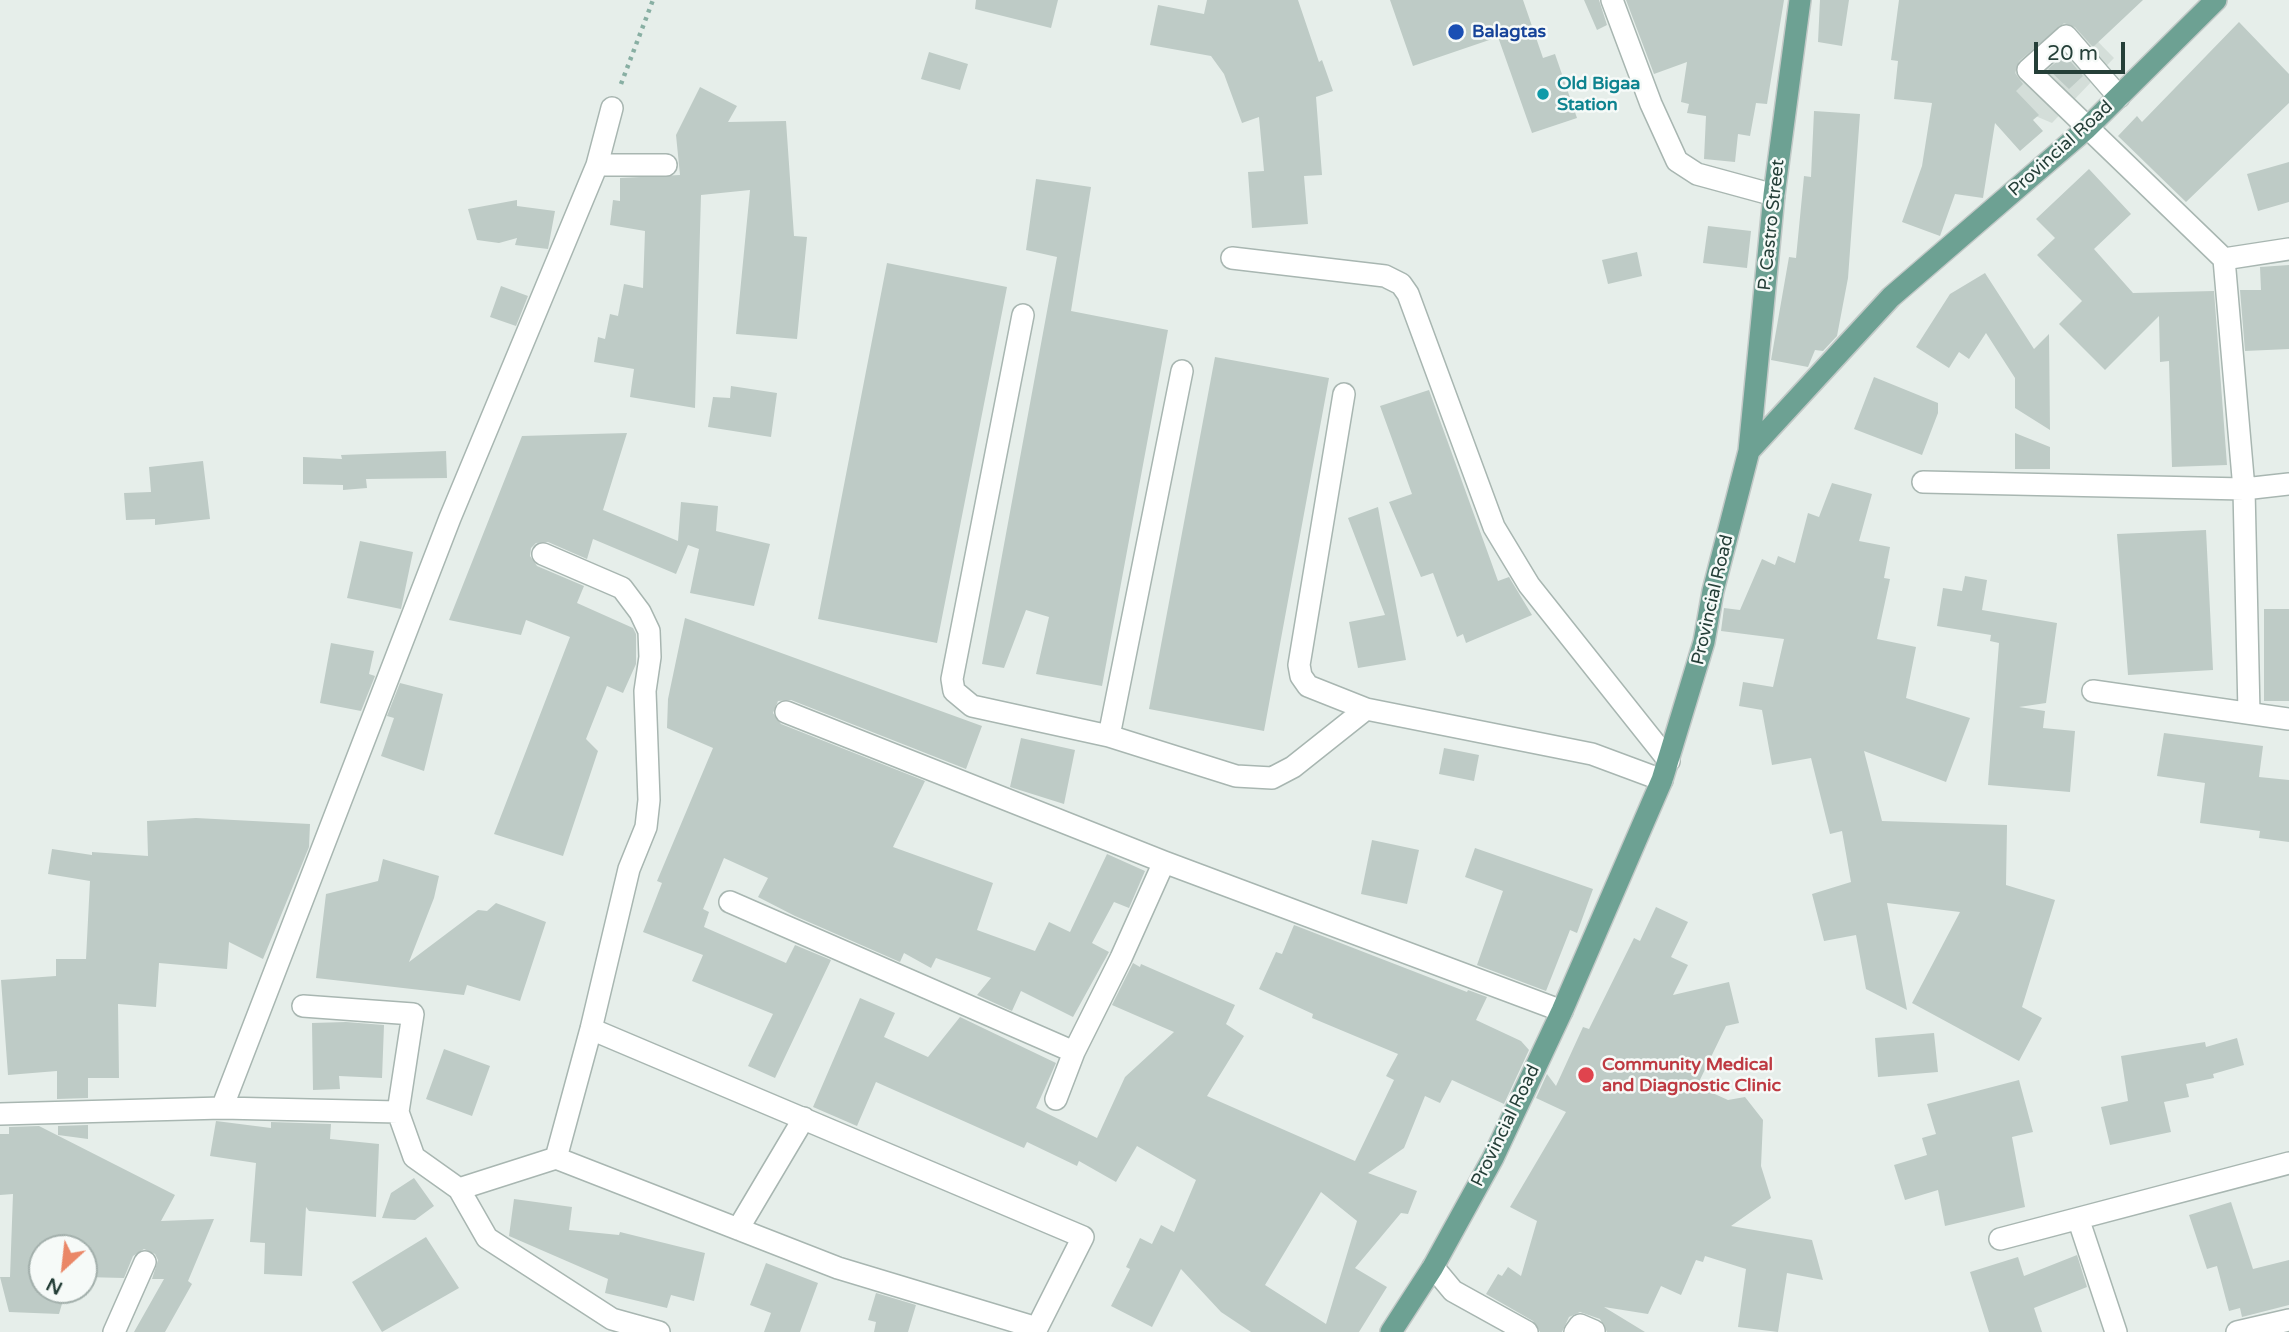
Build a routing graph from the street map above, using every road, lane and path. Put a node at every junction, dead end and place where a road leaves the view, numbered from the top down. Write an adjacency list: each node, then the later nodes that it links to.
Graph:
1 (653, 0): 6 (path)
2 (1612, 0): 10 (street)
3 (1800, 0): 10 (main road, P. Castro Street)
4 (2216, 0): 5 (main road, Provincial Road)
5 (2119, 97): 7 (main road, Provincial Road); 7 (street)
6 (612, 108): 8 (street)
7 (2087, 129): 13 (street); 17 (main road, Provincial Road)
8 (597, 165): 9 (street); 36 (street)
9 (666, 165)
10 (1774, 195): 17 (main road, P. Castro Street)
11 (2289, 249): 13 (street)
12 (1232, 258): 28 (street)
13 (2224, 259): 20 (street)
14 (1023, 315): 27 (street)
15 (1182, 371): 27 (street)
16 (1344, 394): 23 (street)
17 (1749, 451): 28 (main road, Provincial Road)
18 (1923, 482): 20 (street)
19 (2289, 484): 20 (street)
20 (2245, 489): 25 (street)
21 (542, 554): 33 (street)
22 (2093, 691): 25 (street)
23 (1366, 709): 27 (street); 28 (street)
24 (786, 712): 29 (street)
25 (2249, 713): 26 (street)
26 (2289, 719)
27 (1109, 736)
28 (1666, 770): 32 (main road, Provincial Road)
29 (1164, 862): 32 (street); 34 (street)
30 (730, 902): 34 (street)
31 (303, 1006): 37 (street)
32 (1562, 1011): 47 (main road, Provincial Road)
33 (591, 1029): 39 (street); 40 (street)
34 (1074, 1052): 35 (street)
35 (1056, 1099)
36 (222, 1108): 37 (street); 38 (street)
37 (398, 1112): 42 (street)
38 (0, 1114)
39 (804, 1118): 44 (street); 44 (street)
40 (556, 1158): 42 (street); 44 (street)
41 (2289, 1163): 43 (street)
42 (459, 1189): 49 (street)
43 (2079, 1221): 45 (street); 54 (street)
44 (738, 1229)
45 (2000, 1239)
46 (145, 1262): 50 (street)
47 (1433, 1267): 52 (main road, Provincial Road); 53 (street)
48 (2289, 1320): 55 (street)
49 (611, 1325): 51 (street)
50 (114, 1332)
51 (659, 1332)
52 (1391, 1332)
53 (1527, 1332)
54 (2116, 1332)
55 (2237, 1332)

